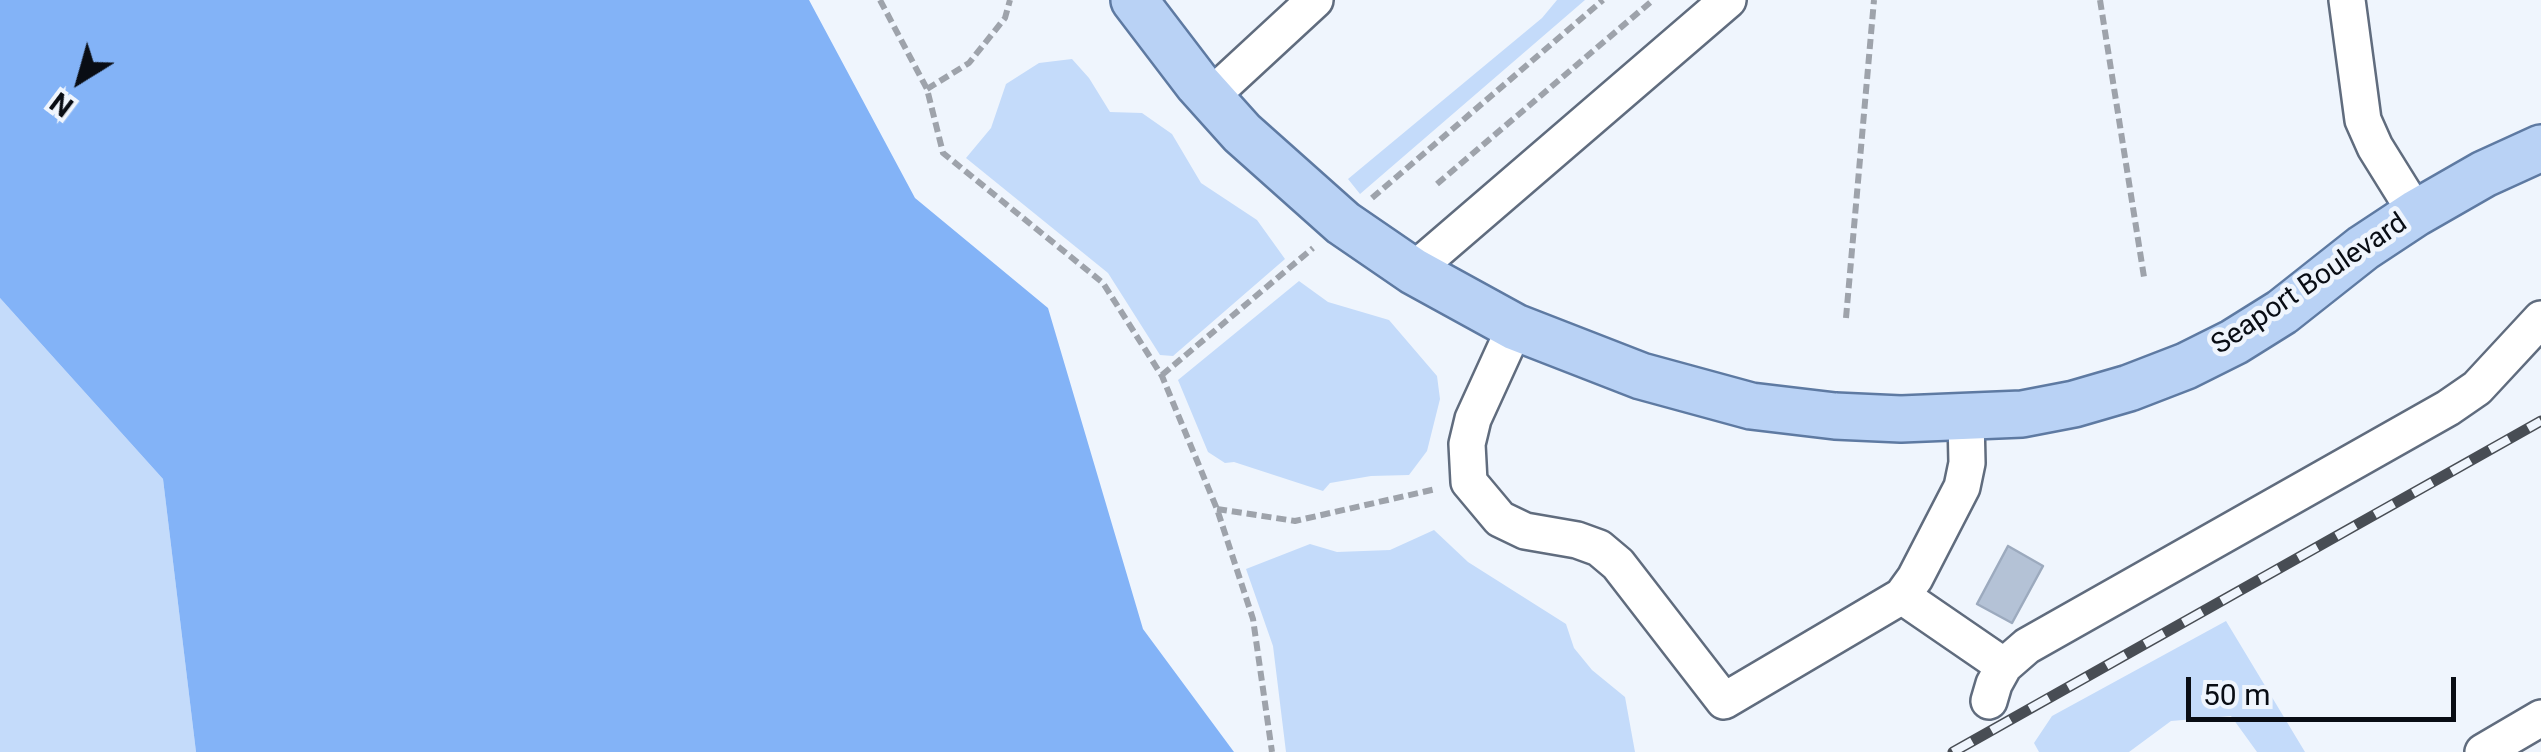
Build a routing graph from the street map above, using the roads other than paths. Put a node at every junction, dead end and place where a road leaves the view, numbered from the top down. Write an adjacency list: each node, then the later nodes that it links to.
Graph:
1 (1134, 0): 5 (main road, Seaport Boulevard)
2 (1728, 0): 8 (street)
3 (2348, 0): 7 (street)
4 (1294, 8): 5 (street)
5 (1210, 97): 8 (main road, Seaport Boulevard)
6 (2541, 148): 7 (main road, Seaport Boulevard)
7 (2416, 213): 11 (main road, Seaport Boulevard)
8 (1413, 271): 10 (main road, Seaport Boulevard)
9 (2541, 319): 13 (street)
10 (1515, 327): 11 (main road, Seaport Boulevard); 12 (street)
11 (1966, 418): 12 (street)
12 (1902, 596): 13 (street)
13 (2004, 666): 14 (street)
14 (1989, 700)
15 (2541, 718): 16 (street)
16 (2484, 752)

